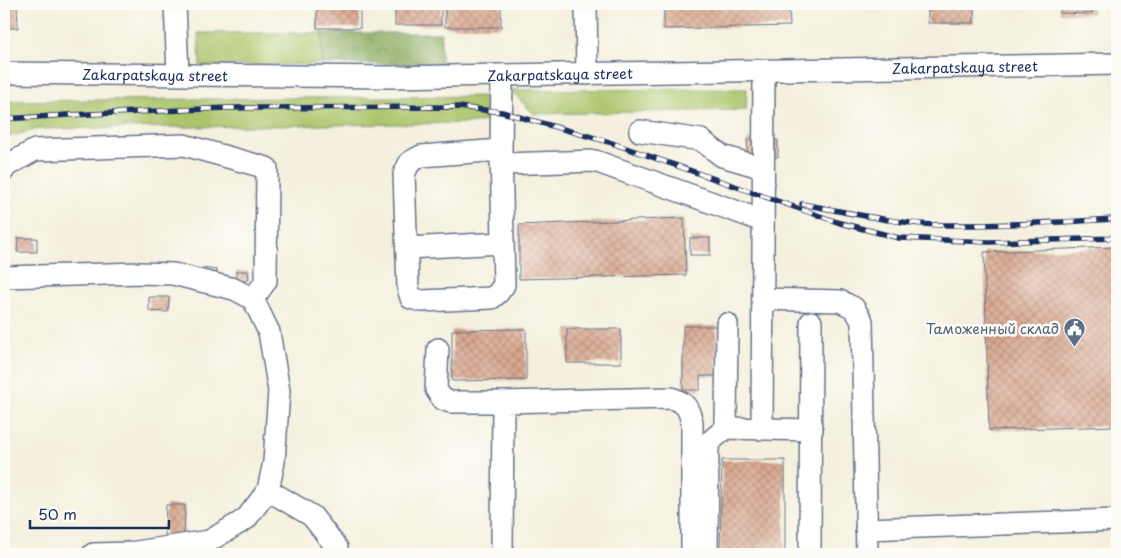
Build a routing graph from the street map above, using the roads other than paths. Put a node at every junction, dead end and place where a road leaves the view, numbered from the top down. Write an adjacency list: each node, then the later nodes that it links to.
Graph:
1 (175, 4): 6 (street)
2 (586, 4): 7 (street)
3 (1117, 64): 4 (street, Zakarpatskaya street)
4 (764, 71): 7 (street, Zakarpatskaya street); 11 (street)
5 (4, 72): 6 (street, Zakarpatskaya street)
6 (178, 74): 8 (street, Zakarpatskaya street)
7 (588, 74): 8 (street, Zakarpatskaya street)
8 (502, 75): 10 (street)
9 (640, 131): 11 (street)
10 (501, 157): 13 (street); 14 (street); 15 (street)
11 (763, 168): 13 (street)
12 (4, 170): 17 (street)
13 (763, 220): 18 (street)
14 (503, 243): 15 (street); 15 (street)
15 (407, 248)
16 (4, 277): 17 (street)
17 (253, 299): 26 (street)
18 (763, 299): 24 (street); 28 (street)
19 (811, 322): 25 (street)
20 (727, 324): 23 (street)
21 (438, 350): 22 (street)
22 (503, 402): 32 (street); 33 (street)
23 (726, 428): 24 (street); 34 (street)
24 (762, 428): 25 (street)
25 (812, 430): 35 (street)
26 (268, 490): 30 (street); 31 (street)
27 (1117, 520): 28 (street)
28 (866, 529): 36 (street)
29 (93, 554): 30 (street)
30 (124, 554)
31 (335, 554)
32 (502, 554)
33 (692, 554)
34 (707, 554)
35 (810, 554)
36 (867, 554)

